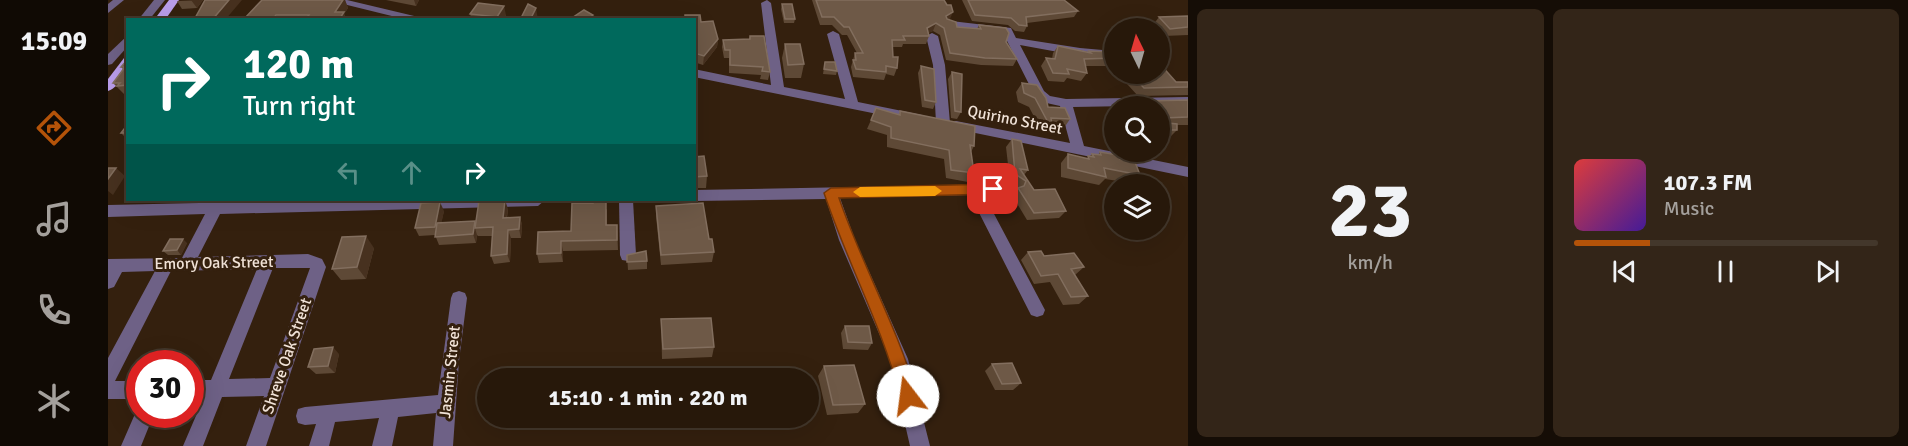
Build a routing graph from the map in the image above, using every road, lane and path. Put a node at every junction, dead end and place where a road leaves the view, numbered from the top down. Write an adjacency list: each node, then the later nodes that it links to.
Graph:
1 (119, 0): 6 (street)
2 (160, 0): 7 (street)
3 (174, 0): 8 (main road)
4 (332, 0): 9 (street)
5 (766, 3): 20 (street)
6 (108, 10)
7 (145, 18)
8 (160, 18)
9 (417, 18)
10 (951, 24): 14 (street)
11 (833, 34): 23 (street)
12 (932, 36): 24 (street)
13 (126, 40): 16 (street)
14 (1011, 40): 15 (street); 22 (street)
15 (1104, 53)
16 (108, 61)
17 (126, 64): 19 (main road)
18 (696, 73): 20 (street, Quirino Street)
19 (108, 87)
20 (778, 88): 23 (street, Quirino Street)
21 (1187, 102): 22 (street)
22 (1066, 104): 25 (street)
23 (853, 105): 24 (street, Quirino Street)
24 (943, 123): 25 (street, Quirino Street)
25 (1078, 150): 26 (street, Quirino Street)
26 (1188, 172)
27 (1011, 189): 28 (street)
28 (974, 190): 29 (street); 43 (street)
29 (831, 193): 30 (street); 61 (street)
30 (696, 196)
31 (498, 201): 33 (street)
32 (626, 201): 35 (street)
33 (216, 208): 34 (street); 38 (street)
34 (108, 211)
35 (628, 255)
36 (268, 262): 38 (street, Emory Oak Street); 40 (street, Emory Oak Street); 47 (street)
37 (167, 264): 38 (street, Emory Oak Street); 39 (street, Emory Oak Street); 44 (street)
38 (187, 264)
39 (113, 265): 41 (street)
40 (318, 267): 45 (street, Shreve Oak Street)
41 (108, 282)
42 (459, 298): 50 (street, Jasmin Street)
43 (1037, 310)
44 (108, 376)
45 (277, 387): 47 (street); 57 (street, Shreve Oak Street)
46 (204, 388): 47 (street)
47 (216, 388): 56 (street)
48 (108, 390): 49 (street)
49 (126, 390)
50 (445, 403): 51 (street); 60 (street, Jasmin Street)
51 (390, 409): 52 (street); 59 (street)
52 (328, 414): 53 (street); 58 (street)
53 (305, 416)
54 (139, 428): 55 (street)
55 (131, 446)
56 (193, 446)
57 (256, 446)
58 (319, 446)
59 (382, 446)
60 (443, 446)
61 (920, 446)

